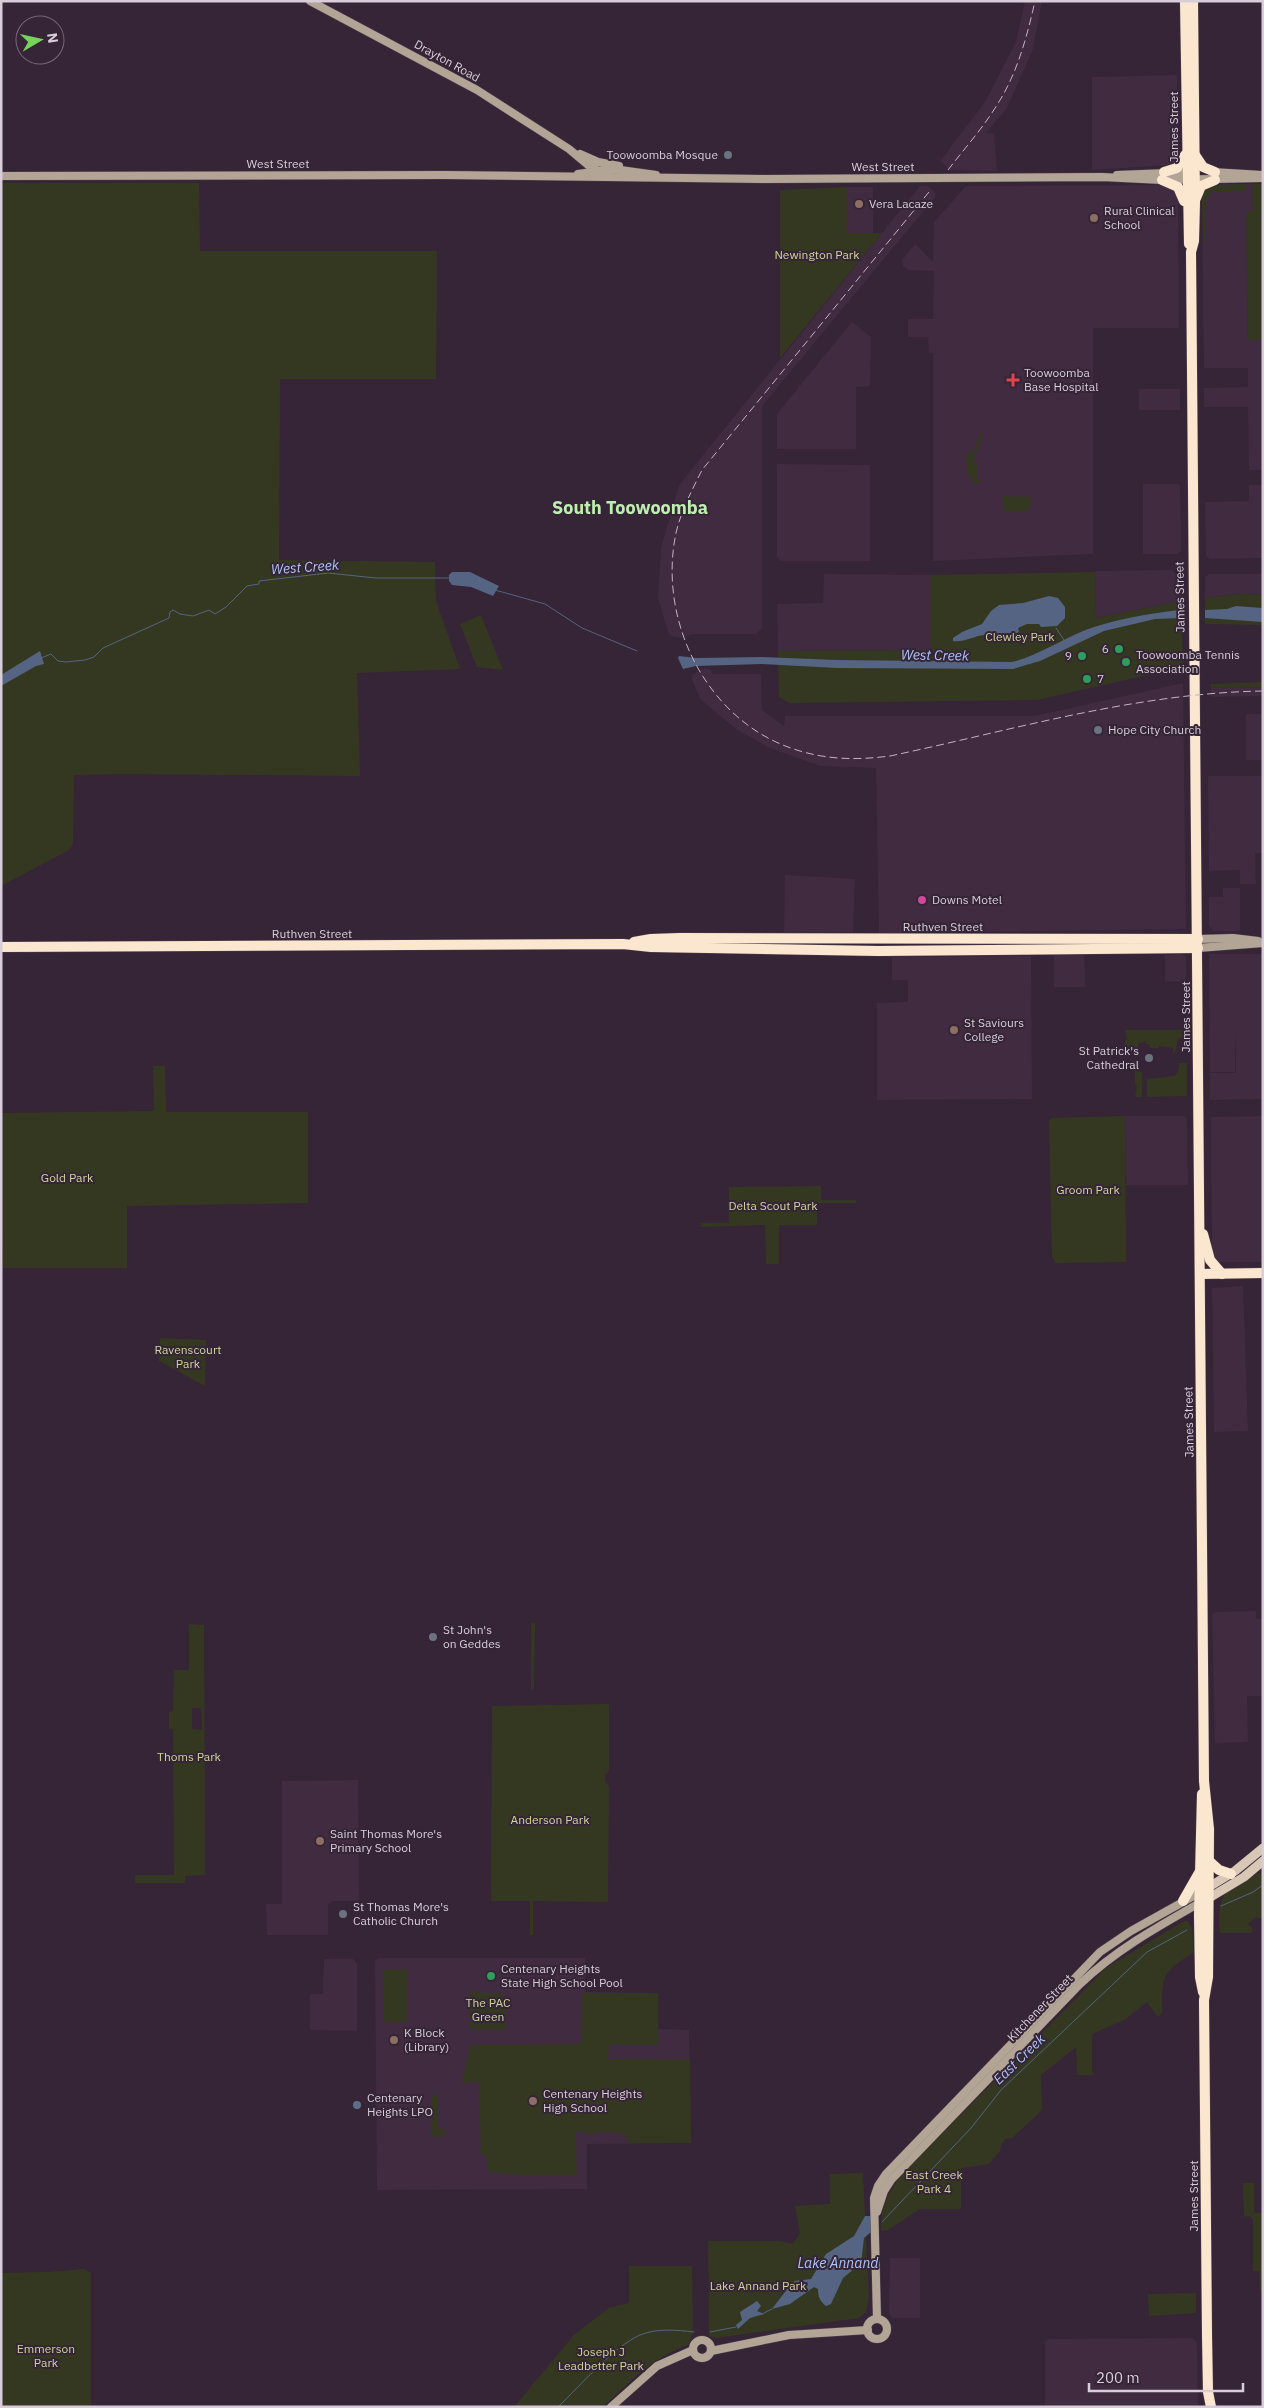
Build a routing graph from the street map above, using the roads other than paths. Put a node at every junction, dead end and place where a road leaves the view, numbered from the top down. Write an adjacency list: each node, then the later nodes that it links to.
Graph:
1 (310, 1): 4 (main road, Drayton Road)
2 (1185, 1): 5 (highway, James Street)
3 (1193, 1): 5 (highway, James Street)
4 (569, 149): 6 (main road); 7 (main road)
5 (1190, 150): 10 (highway); 11 (highway, James Street); 12 (highway)
6 (633, 170): 7 (main road); 13 (main road)
7 (598, 171): 9 (main road); 15 (main road)
8 (1, 176): 9 (main road, West Street)
9 (554, 176): 15 (main road)
10 (1163, 176): 11 (main road, West Street); 13 (main road, West Street); 17 (highway)
11 (1191, 176): 12 (main road, West Street); 16 (highway, James Street); 17 (highway, James Street)
12 (1215, 176): 14 (main road, West Street); 16 (highway)
13 (664, 177): 15 (main road)
14 (1263, 177)
15 (647, 178)
16 (1195, 202): 18 (highway, James Street)
17 (1187, 216): 18 (highway, James Street)
18 (1191, 252): 20 (highway, James Street)
19 (1263, 942): 20 (main road, Ruthven Street)
20 (1198, 944): 21 (highway, Ruthven Street); 22 (highway, James Street)
21 (1, 947)
22 (1200, 1229): 23 (highway, James Street); 24 (highway)
23 (1200, 1274): 24 (highway); 26 (highway, James Street)
24 (1222, 1274): 25 (highway)
25 (1263, 1274)
26 (1204, 1781): 29 (highway, James Street); 31 (highway, James Street)
27 (1263, 1848): 28 (main road, Kitchener Street)
28 (1254, 1855): 30 (main road); 32 (main road, Kitchener Street)
29 (1209, 1861): 32 (highway); 33 (highway, James Street)
30 (1262, 1863): 35 (main road, Kitchener Street)
31 (1199, 1873): 34 (highway, James Street); 36 (highway)
32 (1231, 1874): 33 (main road, Kitchener Street)
33 (1209, 1887): 34 (main road, Kitchener Street); 35 (highway, James Street)
34 (1199, 1892): 36 (main road, Kitchener Street); 37 (highway, James Street)
35 (1208, 1898): 37 (main road, Kitchener Street); 38 (highway, James Street)
36 (1183, 1901): 39 (main road, Kitchener Street)
37 (1199, 1904): 38 (highway, James Street); 39 (main road, Kitchener Street)
38 (1204, 2000): 44 (highway, James Street)
39 (876, 2216): 40 (main road)
40 (877, 2319): 41 (main road); 41 (main road)
41 (868, 2330): 43 (main road)
42 (693, 2350): 43 (main road); 43 (main road); 45 (main road)
43 (711, 2350)
44 (1208, 2392): 46 (highway, James Street); 47 (highway, James Street)
45 (611, 2407)
46 (1206, 2407)
47 (1211, 2407)

